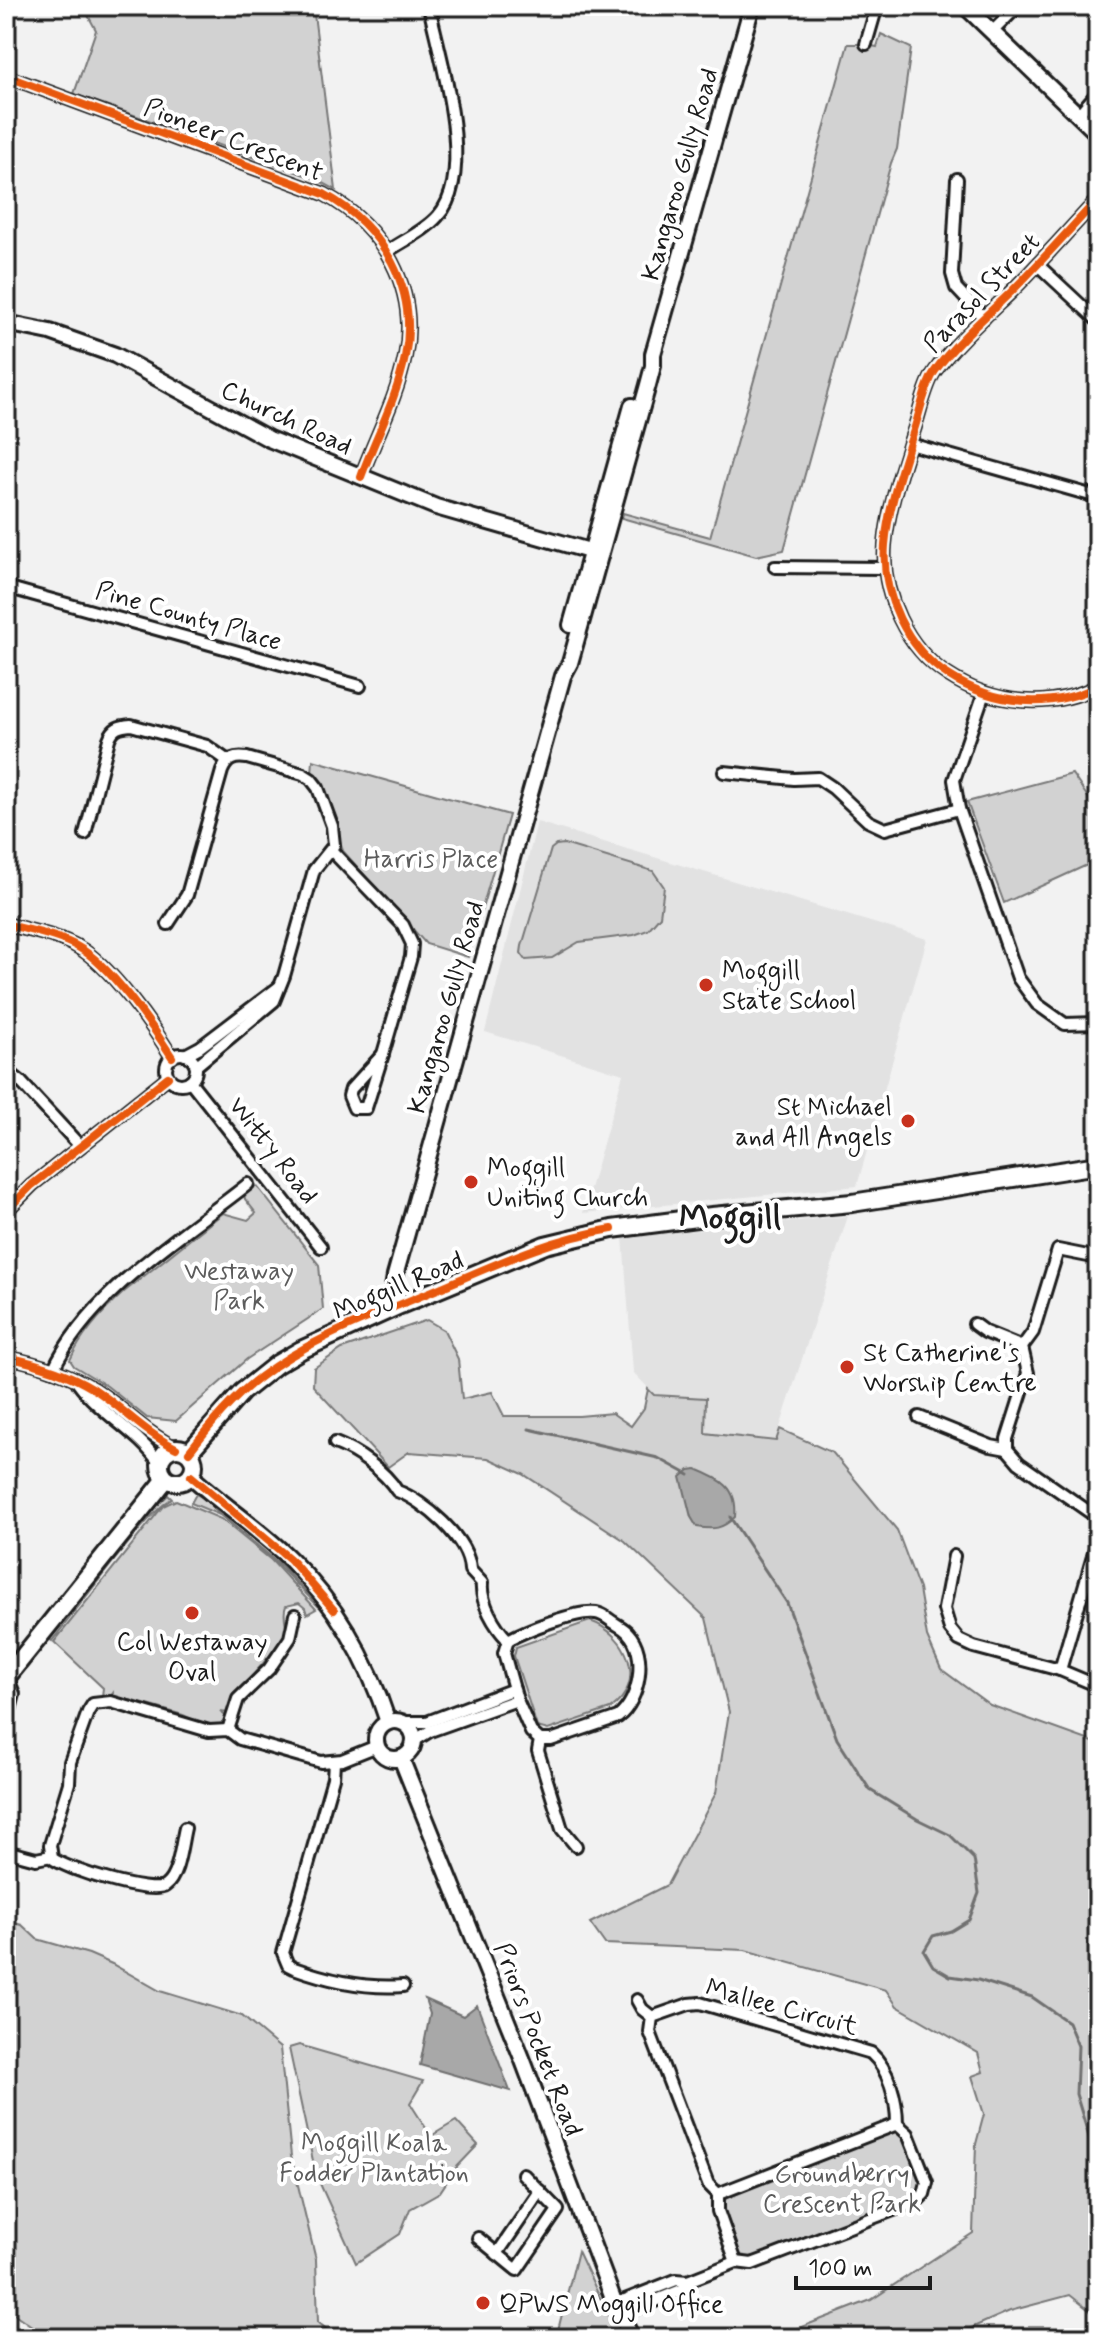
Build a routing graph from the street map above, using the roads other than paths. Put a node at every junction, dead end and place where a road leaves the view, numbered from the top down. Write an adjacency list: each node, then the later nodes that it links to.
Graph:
1 (429, 6): 14 (street)
2 (752, 6): 22 (main road, Kangaroo Gully Road)
3 (877, 6): 7 (street)
4 (965, 6): 6 (main road)
5 (1018, 6): 6 (street)
6 (992, 32): 10 (main road)
7 (866, 44)
8 (6, 76): 14 (street, Pioneer Crescent)
9 (1098, 92): 10 (street)
10 (1078, 115): 11 (main road)
11 (1098, 134)
12 (957, 179): 16 (street)
13 (1098, 199): 15 (street, Parasol Street)
14 (388, 251): 20 (street, Pioneer Crescent)
15 (1038, 265): 16 (street, Parasol Street); 17 (street)
16 (984, 318): 19 (street, Parasol Street)
17 (1098, 321)
18 (6, 323): 20 (main road, Church Road)
19 (910, 444): 21 (street); 24 (street, Parasol Street)
20 (361, 477): 22 (main road, Church Road)
21 (1094, 496)
22 (595, 553): 51 (main road, Kangaroo Gully Road)
23 (775, 567): 24 (street)
24 (885, 568): 28 (street, Parasol Street)
25 (6, 587): 26 (street, Pine County Place)
26 (360, 686)
27 (1098, 686): 28 (street, Parasol Street)
28 (984, 693): 31 (street)
29 (228, 761): 32 (street); 33 (street); 35 (street)
30 (724, 772): 31 (street)
31 (959, 809): 37 (street)
32 (85, 834)
33 (331, 850): 36 (street); 38 (street)
34 (6, 924): 40 (street)
35 (168, 924)
36 (280, 986): 39 (street); 41 (street)
37 (1098, 1023)
38 (383, 1054): 38 (street)
39 (185, 1055): 40 (street); 41 (street)
40 (172, 1057): 43 (street)
41 (196, 1066): 44 (street)
42 (6, 1070): 45 (street)
43 (168, 1077): 44 (street); 45 (street)
44 (190, 1081): 49 (street, Witty Road)
45 (80, 1146): 48 (street)
46 (1098, 1165): 51 (main road, Moggill Road)
47 (248, 1184): 55 (street)
48 (6, 1211)
49 (321, 1247)
50 (1098, 1258): 53 (street)
51 (400, 1305): 60 (main road, Moggill Road)
52 (974, 1324): 53 (street)
53 (1022, 1347): 59 (street)
54 (6, 1357): 55 (street)
55 (53, 1370): 56 (street)
56 (77, 1382): 60 (street); 61 (street)
57 (919, 1417): 59 (street)
58 (335, 1443): 67 (street)
59 (1007, 1449): 63 (street)
60 (182, 1450): 61 (main road); 62 (main road)
61 (163, 1471): 62 (main road); 69 (main road)
62 (191, 1476): 72 (main road)
63 (1098, 1518)
64 (1098, 1539): 68 (street)
65 (954, 1556): 68 (street)
66 (295, 1615): 74 (street)
67 (508, 1640): 71 (street); 75 (street)
68 (1060, 1670): 70 (street)
69 (7, 1677): 73 (street)
70 (1098, 1686)
71 (515, 1694): 72 (street); 75 (street); 76 (street)
72 (395, 1722): 76 (main road); 77 (main road)
73 (6, 1726)
74 (228, 1730): 79 (street); 83 (street)
75 (540, 1740): 81 (street)
76 (414, 1741): 78 (main road)
77 (377, 1746): 78 (main road); 79 (street)
78 (401, 1758): 94 (main road, Priors Pocket Road)
79 (334, 1762): 84 (street)
80 (185, 1828): 83 (street)
81 (576, 1846)
82 (6, 1851): 83 (street)
83 (51, 1856)
84 (403, 1986)
85 (637, 2000): 86 (street)
86 (652, 2017): 87 (street, Mallee Circuit); 90 (street)
87 (897, 2124): 90 (street); 93 (street)
88 (523, 2174): 89 (street)
89 (540, 2191): 92 (street); 92 (street)
90 (718, 2194): 93 (street)
91 (478, 2238): 92 (street)
92 (497, 2254)
93 (736, 2262): 94 (street)
94 (617, 2309): 95 (main road, Priors Pocket Road)
95 (632, 2338)

